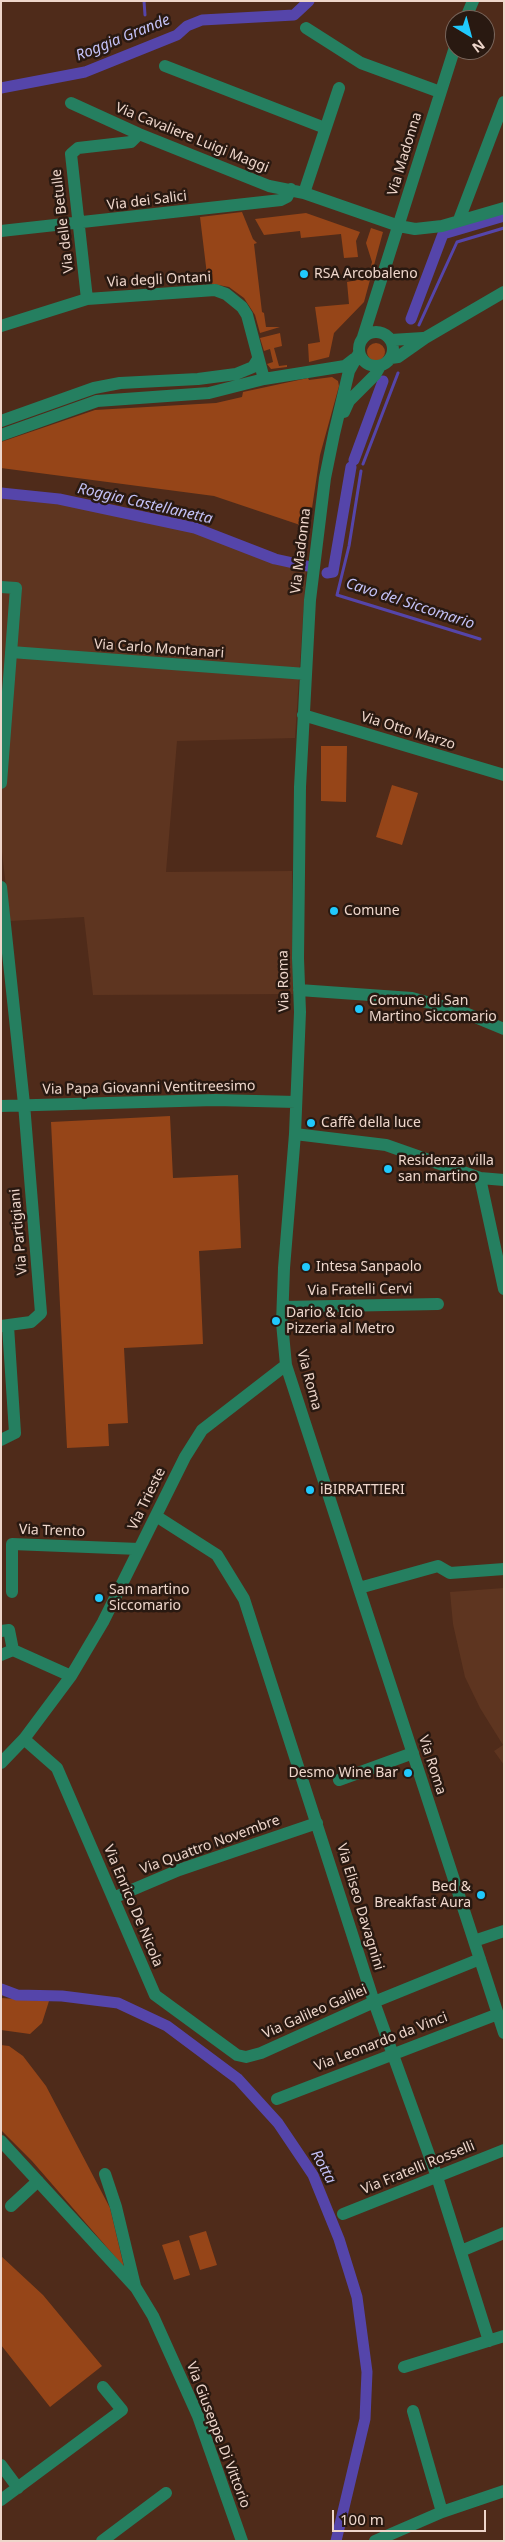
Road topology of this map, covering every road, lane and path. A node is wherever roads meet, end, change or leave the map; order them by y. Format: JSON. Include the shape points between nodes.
{"nodes":[{"id":1,"x":306,"y":28,"type":"dead end"},
{"id":2,"x":451,"y":60,"type":"edge"},
{"id":3,"x":165,"y":66,"type":"dead end"},
{"id":4,"x":339,"y":88,"type":"dead end"},
{"id":5,"x":440,"y":92,"type":"junction"},
{"id":6,"x":504,"y":102,"type":"edge"},
{"id":7,"x":72,"y":103,"type":"dead end"},
{"id":8,"x":325,"y":128,"type":"junction"},
{"id":9,"x":139,"y":134,"type":"junction"},
{"id":10,"x":291,"y":190,"type":"junction"},
{"id":11,"x":304,"y":193,"type":"junction"},
{"id":12,"x":504,"y":208,"type":"edge"},
{"id":13,"x":459,"y":220,"type":"junction"},
{"id":14,"x":78,"y":224,"type":"junction"},
{"id":15,"x":399,"y":226,"type":"junction"},
{"id":16,"x":1,"y":231,"type":"edge"},
{"id":17,"x":504,"y":292,"type":"edge"},
{"id":18,"x":377,"y":298,"type":"junction"},
{"id":19,"x":87,"y":299,"type":"junction"},
{"id":20,"x":1,"y":326,"type":"edge"},
{"id":21,"x":363,"y":337,"type":"junction"},
{"id":22,"x":387,"y":337,"type":"junction"},
{"id":23,"x":425,"y":338,"type":"junction"},
{"id":24,"x":359,"y":354,"type":"junction"},
{"id":25,"x":391,"y":358,"type":"junction"},
{"id":26,"x":258,"y":359,"type":"junction"},
{"id":27,"x":380,"y":366,"type":"junction"},
{"id":28,"x":332,"y":368,"type":"junction"},
{"id":29,"x":236,"y":374,"type":"junction"},
{"id":30,"x":264,"y":379,"type":"junction"},
{"id":31,"x":248,"y":383,"type":"junction"},
{"id":32,"x":346,"y":383,"type":"junction"},
{"id":33,"x":1,"y":420,"type":"edge"},
{"id":34,"x":334,"y":434,"type":"junction"},
{"id":35,"x":1,"y":435,"type":"edge"},
{"id":36,"x":1,"y":587,"type":"edge"},
{"id":37,"x":11,"y":652,"type":"junction"},
{"id":38,"x":306,"y":674,"type":"junction"},
{"id":39,"x":303,"y":716,"type":"junction"},
{"id":40,"x":504,"y":775,"type":"edge"},
{"id":41,"x":1,"y":782,"type":"edge"},
{"id":42,"x":1,"y":887,"type":"edge"},
{"id":43,"x":299,"y":990,"type":"junction"},
{"id":44,"x":504,"y":1029,"type":"edge"},
{"id":45,"x":296,"y":1102,"type":"junction"},
{"id":46,"x":24,"y":1104,"type":"junction"},
{"id":47,"x":1,"y":1106,"type":"edge"},
{"id":48,"x":295,"y":1134,"type":"junction"},
{"id":49,"x":480,"y":1178,"type":"junction"},
{"id":50,"x":504,"y":1180,"type":"edge"},
{"id":51,"x":504,"y":1289,"type":"edge"},
{"id":52,"x":438,"y":1304,"type":"dead end"},
{"id":53,"x":283,"y":1306,"type":"junction"},
{"id":54,"x":5,"y":1326,"type":"edge"},
{"id":55,"x":286,"y":1364,"type":"junction"},
{"id":56,"x":1,"y":1440,"type":"edge"},
{"id":57,"x":156,"y":1516,"type":"junction"},
{"id":58,"x":139,"y":1549,"type":"junction"},
{"id":59,"x":504,"y":1569,"type":"edge"},
{"id":60,"x":359,"y":1588,"type":"junction"},
{"id":61,"x":12,"y":1592,"type":"dead end"},
{"id":62,"x":1,"y":1631,"type":"edge"},
{"id":63,"x":7,"y":1653,"type":"edge"},
{"id":64,"x":71,"y":1676,"type":"junction"},
{"id":65,"x":24,"y":1740,"type":"junction"},
{"id":66,"x":412,"y":1753,"type":"junction"},
{"id":67,"x":1,"y":1763,"type":"edge"},
{"id":68,"x":339,"y":1780,"type":"dead end"},
{"id":69,"x":317,"y":1823,"type":"junction"},
{"id":70,"x":113,"y":1898,"type":"junction"},
{"id":71,"x":504,"y":1931,"type":"edge"},
{"id":72,"x":474,"y":1941,"type":"junction"},
{"id":73,"x":480,"y":1959,"type":"junction"},
{"id":74,"x":374,"y":2002,"type":"junction"},
{"id":75,"x":498,"y":2014,"type":"junction"},
{"id":76,"x":503,"y":2031,"type":"edge"},
{"id":77,"x":392,"y":2053,"type":"junction"},
{"id":78,"x":246,"y":2057,"type":"joint"},
{"id":79,"x":277,"y":2099,"type":"dead end"},
{"id":80,"x":1,"y":2141,"type":"edge"},
{"id":81,"x":504,"y":2150,"type":"edge"},
{"id":82,"x":105,"y":2174,"type":"dead end"},
{"id":83,"x":437,"y":2177,"type":"junction"},
{"id":84,"x":38,"y":2181,"type":"junction"},
{"id":85,"x":11,"y":2206,"type":"dead end"},
{"id":86,"x":343,"y":2214,"type":"dead end"},
{"id":87,"x":504,"y":2233,"type":"edge"},
{"id":88,"x":461,"y":2250,"type":"junction"},
{"id":89,"x":136,"y":2288,"type":"junction"},
{"id":90,"x":504,"y":2336,"type":"edge"},
{"id":91,"x":489,"y":2341,"type":"junction"},
{"id":92,"x":404,"y":2367,"type":"dead end"},
{"id":93,"x":103,"y":2387,"type":"dead end"},
{"id":94,"x":413,"y":2411,"type":"dead end"},
{"id":95,"x":1,"y":2465,"type":"edge"},
{"id":96,"x":18,"y":2488,"type":"junction"},
{"id":97,"x":504,"y":2491,"type":"edge"},
{"id":98,"x":166,"y":2493,"type":"dead end"},
{"id":99,"x":1,"y":2500,"type":"edge"},
{"id":100,"x":442,"y":2512,"type":"junction"},
{"id":101,"x":102,"y":2541,"type":"edge"},
{"id":102,"x":242,"y":2541,"type":"edge"},
{"id":103,"x":375,"y":2541,"type":"edge"}],
"edges":[{"from":1,"to":5,"type":"street","via":[[360,63]]},
{"from":2,"to":5,"type":"street","name":"Via Madonna"},
{"from":3,"to":8,"type":"street"},
{"from":4,"to":8,"type":"street"},
{"from":5,"to":15,"type":"street","name":"Via Madonna"},
{"from":6,"to":13,"type":"street"},
{"from":7,"to":9,"type":"street","name":"Via Cavaliere Luigi Maggi"},
{"from":8,"to":11,"type":"street"},
{"from":9,"to":10,"type":"street","name":"Via Cavaliere Luigi Maggi","via":[[269,186]]},
{"from":9,"to":14,"type":"street","name":"Via delle Betulle","via":[[131,142],[78,148],[72,152]]},
{"from":10,"to":11,"type":"street","name":"Via Cavaliere Luigi Maggi"},
{"from":10,"to":14,"type":"street","name":"Via dei Salici","via":[[281,200]]},
{"from":11,"to":15,"type":"street","name":"Via Cavaliere Luigi Maggi"},
{"from":12,"to":13,"type":"street"},
{"from":13,"to":15,"type":"street","via":[[428,229]]},
{"from":14,"to":16,"type":"street","name":"Via dei Salici"},
{"from":14,"to":19,"type":"street","name":"Via delle Betulle"},
{"from":15,"to":18,"type":"street","name":"Via Madonna"},
{"from":17,"to":23,"type":"street"},
{"from":18,"to":21,"type":"street","name":"Via Madonna"},
{"from":18,"to":22,"type":"street","name":"Via Madonna","via":[[376,319]]},
{"from":19,"to":20,"type":"street","name":"Via degli Ontani"},
{"from":19,"to":26,"type":"street","name":"Via degli Ontani","via":[[205,290],[226,294],[247,315]]},
{"from":21,"to":22,"type":"street","via":[[369,333]]},
{"from":21,"to":24,"type":"street"},
{"from":22,"to":23,"type":"street"},
{"from":22,"to":25,"type":"street","via":[[393,352]]},
{"from":23,"to":25,"type":"street","via":[[398,357]]},
{"from":24,"to":27,"type":"street","via":[[365,363]]},
{"from":24,"to":28,"type":"street","via":[[345,366]]},
{"from":24,"to":32,"type":"street"},
{"from":25,"to":27,"type":"street"},
{"from":26,"to":29,"type":"street","via":[[253,367]]},
{"from":26,"to":30,"type":"street","name":"Via degli Ontani"},
{"from":27,"to":34,"type":"street","via":[[349,401]]},
{"from":28,"to":30,"type":"street"},
{"from":28,"to":32,"type":"street"},
{"from":29,"to":31,"type":"street"},
{"from":29,"to":33,"type":"street","via":[[94,388]]},
{"from":30,"to":31,"type":"street"},
{"from":31,"to":35,"type":"street","via":[[209,393],[97,401]]},
{"from":32,"to":34,"type":"street"},
{"from":34,"to":38,"type":"street","name":"Via Madonna","via":[[325,478],[310,600]]},
{"from":36,"to":37,"type":"street","via":[[16,588]]},
{"from":37,"to":38,"type":"street","name":"Via Carlo Montanari"},
{"from":37,"to":41,"type":"street"},
{"from":38,"to":39,"type":"street","name":"Via Roma"},
{"from":39,"to":40,"type":"street","name":"Via Otto Marzo"},
{"from":39,"to":43,"type":"street","name":"Via Roma"},
{"from":42,"to":46,"type":"street"},
{"from":43,"to":44,"type":"street","via":[[412,998],[463,1012]]},
{"from":43,"to":45,"type":"street","name":"Via Roma"},
{"from":45,"to":46,"type":"street","name":"Via Papa Giovanni Ventitreesimo","via":[[215,1100]]},
{"from":45,"to":48,"type":"street","name":"Via Roma"},
{"from":46,"to":47,"type":"street","name":"Via Papa Giovanni Ventitreesimo"},
{"from":46,"to":54,"type":"street","name":"Via Partigiani","via":[[41,1313],[31,1322]]},
{"from":48,"to":49,"type":"street","via":[[386,1145]]},
{"from":48,"to":53,"type":"street","name":"Via Roma"},
{"from":49,"to":50,"type":"street"},
{"from":49,"to":51,"type":"street"},
{"from":52,"to":53,"type":"street","name":"Via Fratelli Cervi"},
{"from":53,"to":55,"type":"street","name":"Via Roma"},
{"from":54,"to":56,"type":"street","via":[[15,1433]]},
{"from":55,"to":57,"type":"street","name":"Via Trieste","via":[[202,1430]]},
{"from":55,"to":60,"type":"street","name":"Via Roma"},
{"from":57,"to":58,"type":"street","name":"Via Trieste"},
{"from":57,"to":69,"type":"street","name":"Via Eliseo Davagnini","via":[[216,1555],[244,1599]]},
{"from":58,"to":61,"type":"street","name":"Via Trento","via":[[12,1544]]},
{"from":58,"to":64,"type":"street","name":"Via Trieste"},
{"from":59,"to":60,"type":"street","via":[[450,1572],[438,1566]]},
{"from":60,"to":66,"type":"street","name":"Via Roma"},
{"from":62,"to":63,"type":"street","via":[[8,1630]]},
{"from":63,"to":64,"type":"street"},
{"from":64,"to":65,"type":"street","name":"Via Trieste"},
{"from":65,"to":67,"type":"street","name":"Via Trieste"},
{"from":65,"to":70,"type":"street","name":"Via Enrico De Nicola","via":[[56,1768]]},
{"from":66,"to":68,"type":"street"},
{"from":66,"to":72,"type":"street","name":"Via Roma"},
{"from":69,"to":70,"type":"street","name":"Via Quattro Novembre","via":[[179,1870]]},
{"from":69,"to":74,"type":"street","name":"Via Eliseo Davagnini"},
{"from":70,"to":78,"type":"street","name":"Via Enrico De Nicola","via":[[155,1995],[237,2055]]},
{"from":71,"to":72,"type":"street"},
{"from":72,"to":73,"type":"street","name":"Via Roma"},
{"from":73,"to":74,"type":"street","name":"Via Galileo Galilei"},
{"from":73,"to":75,"type":"street","name":"Via Roma"},
{"from":74,"to":77,"type":"street","name":"Via Eliseo Davagnini"},
{"from":74,"to":78,"type":"street","name":"Via Galileo Galilei","via":[[261,2054]]},
{"from":75,"to":76,"type":"street","name":"Via Roma"},
{"from":75,"to":77,"type":"street","name":"Via Leonardo da Vinci"},
{"from":77,"to":79,"type":"street","name":"Via Leonardo da Vinci"},
{"from":77,"to":83,"type":"street","name":"Via Eliseo Davagnini"},
{"from":80,"to":84,"type":"street","name":"Via Giuseppe Di Vittorio"},
{"from":81,"to":83,"type":"street","name":"Via Fratelli Rosselli"},
{"from":82,"to":89,"type":"street","name":"Via Giuseppe Di Vittorio"},
{"from":83,"to":86,"type":"street","name":"Via Fratelli Rosselli"},
{"from":83,"to":88,"type":"street","name":"Via Eliseo Davagnini"},
{"from":84,"to":85,"type":"street"},
{"from":84,"to":89,"type":"street","name":"Via Giuseppe Di Vittorio"},
{"from":87,"to":88,"type":"street"},
{"from":88,"to":91,"type":"street","name":"Via Eliseo Davagnini"},
{"from":89,"to":102,"type":"street","name":"Via Giuseppe Di Vittorio","via":[[153,2316],[198,2416]]},
{"from":90,"to":91,"type":"street"},
{"from":91,"to":92,"type":"street"},
{"from":93,"to":96,"type":"street","via":[[122,2410]]},
{"from":94,"to":100,"type":"street"},
{"from":95,"to":96,"type":"street"},
{"from":96,"to":99,"type":"street"},
{"from":97,"to":100,"type":"street"},
{"from":98,"to":101,"type":"street"},
{"from":100,"to":103,"type":"street"}]}
